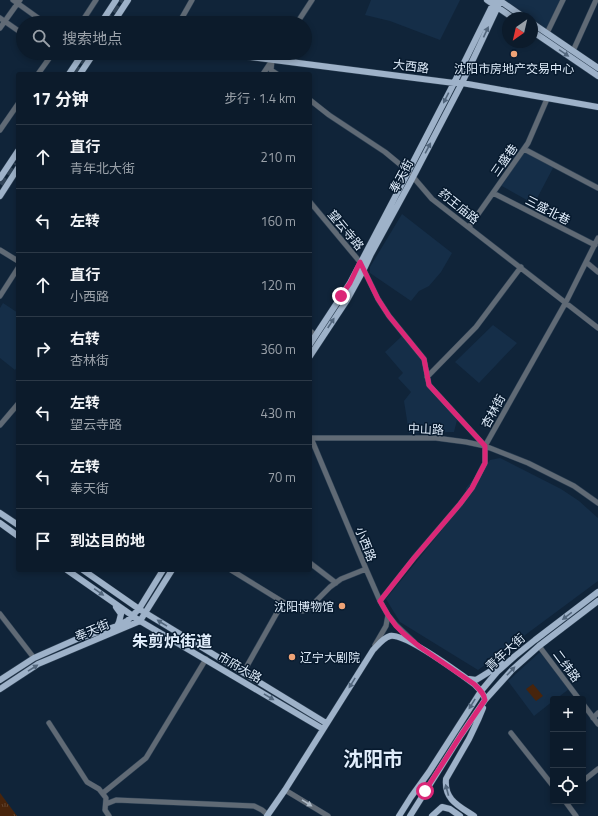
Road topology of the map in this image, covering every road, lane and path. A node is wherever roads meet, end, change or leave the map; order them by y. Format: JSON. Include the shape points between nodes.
{"nodes":[{"id":1,"x":96,"y":0,"type":"edge"},
{"id":2,"x":116,"y":0,"type":"edge"},
{"id":3,"x":128,"y":0,"type":"edge"},
{"id":4,"x":192,"y":0,"type":"edge"},
{"id":5,"x":487,"y":0,"type":"edge"},
{"id":6,"x":564,"y":0,"type":"edge"},
{"id":7,"x":596,"y":0,"type":"edge"},
{"id":8,"x":17,"y":1,"type":"edge"},
{"id":9,"x":309,"y":1,"type":"edge"},
{"id":10,"x":498,"y":2,"type":"edge"},
{"id":11,"x":508,"y":12,"type":"edge"},
{"id":12,"x":515,"y":12,"type":"edge"},
{"id":13,"x":35,"y":16,"type":"edge"},
{"id":14,"x":86,"y":16,"type":"edge"},
{"id":15,"x":106,"y":16,"type":"edge"},
{"id":16,"x":118,"y":16,"type":"edge"},
{"id":17,"x":183,"y":16,"type":"edge"},
{"id":18,"x":301,"y":16,"type":"edge"},
{"id":19,"x":0,"y":18,"type":"edge"},
{"id":20,"x":5,"y":21,"type":"junction"},
{"id":21,"x":538,"y":27,"type":"edge"},
{"id":22,"x":0,"y":28,"type":"edge"},
{"id":23,"x":16,"y":29,"type":"edge"},
{"id":24,"x":547,"y":33,"type":"junction"},
{"id":25,"x":538,"y":35,"type":"edge"},
{"id":26,"x":573,"y":51,"type":"junction"},
{"id":27,"x":47,"y":60,"type":"edge"},
{"id":28,"x":78,"y":60,"type":"edge"},
{"id":29,"x":89,"y":60,"type":"edge"},
{"id":30,"x":272,"y":60,"type":"junction"},
{"id":31,"x":598,"y":68,"type":"edge"},
{"id":32,"x":39,"y":72,"type":"edge"},
{"id":33,"x":70,"y":72,"type":"edge"},
{"id":34,"x":81,"y":72,"type":"edge"},
{"id":35,"x":263,"y":72,"type":"edge"},
{"id":36,"x":274,"y":72,"type":"edge"},
{"id":37,"x":598,"y":76,"type":"edge"},
{"id":38,"x":454,"y":83,"type":"junction"},
{"id":39,"x":462,"y":83,"type":"junction"},
{"id":40,"x":547,"y":99,"type":"junction"},
{"id":41,"x":312,"y":102,"type":"edge"},
{"id":42,"x":16,"y":107,"type":"edge"},
{"id":43,"x":598,"y":107,"type":"edge"},
{"id":44,"x":0,"y":130,"type":"edge"},
{"id":45,"x":524,"y":149,"type":"junction"},
{"id":46,"x":16,"y":154,"type":"edge"},
{"id":47,"x":16,"y":171,"type":"edge"},
{"id":48,"x":408,"y":171,"type":"junction"},
{"id":49,"x":413,"y":176,"type":"junction"},
{"id":50,"x":0,"y":178,"type":"edge"},
{"id":51,"x":598,"y":188,"type":"edge"},
{"id":52,"x":493,"y":194,"type":"junction"},
{"id":53,"x":0,"y":196,"type":"edge"},
{"id":54,"x":312,"y":204,"type":"edge"},
{"id":55,"x":469,"y":227,"type":"junction"},
{"id":56,"x":598,"y":238,"type":"edge"},
{"id":57,"x":595,"y":245,"type":"junction"},
{"id":58,"x":0,"y":250,"type":"edge"},
{"id":59,"x":16,"y":260,"type":"edge"},
{"id":60,"x":360,"y":262,"type":"junction"},
{"id":61,"x":586,"y":262,"type":"junction"},
{"id":62,"x":521,"y":267,"type":"junction"},
{"id":63,"x":364,"y":269,"type":"junction"},
{"id":64,"x":16,"y":271,"type":"edge"},
{"id":65,"x":598,"y":272,"type":"edge"},
{"id":66,"x":0,"y":296,"type":"edge"},
{"id":67,"x":566,"y":302,"type":"junction"},
{"id":68,"x":598,"y":328,"type":"edge"},
{"id":69,"x":312,"y":332,"type":"edge"},
{"id":70,"x":316,"y":335,"type":"junction"},
{"id":71,"x":312,"y":341,"type":"edge"},
{"id":72,"x":312,"y":353,"type":"edge"},
{"id":73,"x":427,"y":377,"type":"junction"},
{"id":74,"x":16,"y":406,"type":"edge"},
{"id":75,"x":0,"y":425,"type":"edge"},
{"id":76,"x":312,"y":437,"type":"edge"},
{"id":77,"x":312,"y":439,"type":"edge"},
{"id":78,"x":485,"y":446,"type":"junction"},
{"id":79,"x":598,"y":503,"type":"edge"},
{"id":80,"x":0,"y":513,"type":"edge"},
{"id":81,"x":0,"y":523,"type":"edge"},
{"id":82,"x":16,"y":524,"type":"edge"},
{"id":83,"x":16,"y":535,"type":"edge"},
{"id":84,"x":312,"y":565,"type":"edge"},
{"id":85,"x":366,"y":569,"type":"junction"},
{"id":86,"x":70,"y":572,"type":"edge"},
{"id":87,"x":86,"y":572,"type":"edge"},
{"id":88,"x":162,"y":572,"type":"edge"},
{"id":89,"x":171,"y":572,"type":"edge"},
{"id":90,"x":234,"y":572,"type":"edge"},
{"id":91,"x":336,"y":583,"type":"junction"},
{"id":92,"x":598,"y":592,"type":"edge"},
{"id":93,"x":380,"y":601,"type":"junction"},
{"id":94,"x":598,"y":601,"type":"edge"},
{"id":95,"x":283,"y":602,"type":"junction"},
{"id":96,"x":114,"y":604,"type":"junction"},
{"id":97,"x":139,"y":609,"type":"junction"},
{"id":98,"x":146,"y":613,"type":"junction"},
{"id":99,"x":0,"y":614,"type":"edge"},
{"id":100,"x":388,"y":615,"type":"junction"},
{"id":101,"x":132,"y":616,"type":"junction"},
{"id":102,"x":140,"y":621,"type":"junction"},
{"id":103,"x":117,"y":626,"type":"junction"},
{"id":104,"x":539,"y":646,"type":"junction"},
{"id":105,"x":420,"y":647,"type":"junction"},
{"id":106,"x":373,"y":650,"type":"junction"},
{"id":107,"x":515,"y":656,"type":"junction"},
{"id":108,"x":34,"y":658,"type":"junction"},
{"id":109,"x":206,"y":660,"type":"junction"},
{"id":110,"x":243,"y":673,"type":"junction"},
{"id":111,"x":467,"y":678,"type":"junction"},
{"id":112,"x":0,"y":680,"type":"edge"},
{"id":113,"x":0,"y":689,"type":"edge"},
{"id":114,"x":481,"y":691,"type":"junction"},
{"id":115,"x":577,"y":696,"type":"edge"},
{"id":116,"x":485,"y":700,"type":"junction"},
{"id":117,"x":586,"y":708,"type":"edge"},
{"id":118,"x":598,"y":713,"type":"edge"},
{"id":119,"x":593,"y":718,"type":"junction"},
{"id":120,"x":49,"y":723,"type":"dead end"},
{"id":121,"x":598,"y":724,"type":"edge"},
{"id":122,"x":325,"y":726,"type":"junction"},
{"id":123,"x":511,"y":732,"type":"dead end"},
{"id":124,"x":598,"y":769,"type":"edge"},
{"id":125,"x":586,"y":779,"type":"edge"},
{"id":126,"x":550,"y":782,"type":"edge"},
{"id":127,"x":286,"y":790,"type":"junction"},
{"id":128,"x":102,"y":794,"type":"junction"},
{"id":129,"x":106,"y":804,"type":"junction"},
{"id":130,"x":566,"y":804,"type":"edge"},
{"id":131,"x":268,"y":815,"type":"edge"},
{"id":132,"x":109,"y":816,"type":"edge"},
{"id":133,"x":328,"y":816,"type":"edge"},
{"id":134,"x":399,"y":816,"type":"edge"},
{"id":135,"x":410,"y":816,"type":"edge"},
{"id":136,"x":432,"y":816,"type":"edge"},
{"id":137,"x":460,"y":816,"type":"edge"},
{"id":138,"x":474,"y":816,"type":"edge"},
{"id":139,"x":576,"y":816,"type":"edge"}],
"edges":[{"from":1,"to":14,"type":"street"},
{"from":2,"to":15,"type":"main road"},
{"from":3,"to":16,"type":"main road"},
{"from":4,"to":17,"type":"street"},
{"from":5,"to":10,"type":"main road"},
{"from":6,"to":24,"type":"street"},
{"from":7,"to":26,"type":"street"},
{"from":8,"to":13,"type":"street"},
{"from":8,"to":20,"type":"street"},
{"from":9,"to":18,"type":"street"},
{"from":10,"to":11,"type":"main road"},
{"from":10,"to":12,"type":"main road"},
{"from":10,"to":38,"type":"main road","name":"奉天街"},
{"from":39,"to":10,"type":"main road","name":"奉天街","one_way":true},
{"from":19,"to":20,"type":"street"},
{"from":20,"to":22,"type":"street"},
{"from":20,"to":23,"type":"street"},
{"from":21,"to":24,"type":"main road"},
{"from":24,"to":26,"type":"main road"},
{"from":25,"to":37,"type":"main road","one_way":true},
{"from":26,"to":31,"type":"main road"},
{"from":27,"to":32,"type":"street"},
{"from":28,"to":33,"type":"main road"},
{"from":29,"to":34,"type":"main road"},
{"from":30,"to":35,"type":"street"},
{"from":30,"to":36,"type":"street","via":[[272,70]]},
{"from":30,"to":38,"type":"main road","name":"大西路"},
{"from":38,"to":39,"type":"main road","name":"大西路"},
{"from":38,"to":48,"type":"main road","name":"奉天街","one_way":true},
{"from":39,"to":40,"type":"main road","name":"大西路"},
{"from":49,"to":39,"type":"main road","name":"奉天街","one_way":true},
{"from":40,"to":43,"type":"main road","name":"大西路"},
{"from":40,"to":45,"type":"street","name":"三盛巷"},
{"from":41,"to":48,"type":"street","name":"药王庙路"},
{"from":42,"to":44,"type":"street"},
{"from":45,"to":51,"type":"street"},
{"from":45,"to":52,"type":"street","name":"三盛巷"},
{"from":46,"to":50,"type":"main road"},
{"from":47,"to":53,"type":"main road"},
{"from":48,"to":49,"type":"street","name":"药王庙路"},
{"from":48,"to":60,"type":"main road","name":"奉天街"},
{"from":49,"to":55,"type":"street","name":"药王庙路","via":[[432,198]]},
{"from":49,"to":63,"type":"main road","name":"奉天街"},
{"from":52,"to":55,"type":"street","name":"三盛巷"},
{"from":52,"to":57,"type":"street","name":"三盛北巷"},
{"from":54,"to":60,"type":"street","name":"望云寺路"},
{"from":55,"to":62,"type":"street","name":"药王庙路"},
{"from":56,"to":57,"type":"street","name":"杏林街"},
{"from":57,"to":61,"type":"street","name":"杏林街"},
{"from":58,"to":59,"type":"street"},
{"from":60,"to":63,"type":"street","name":"望云寺路"},
{"from":60,"to":70,"type":"main road","name":"奉天街","via":[[350,283]]},
{"from":61,"to":65,"type":"street"},
{"from":61,"to":67,"type":"street","name":"杏林街"},
{"from":62,"to":67,"type":"street","name":"药王庙路"},
{"from":62,"to":73,"type":"street","via":[[476,327]]},
{"from":72,"to":63,"type":"main road","name":"奉天街","one_way":true},
{"from":63,"to":73,"type":"street","name":"望云寺路","via":[[389,316],[424,359]]},
{"from":64,"to":66,"type":"street"},
{"from":67,"to":68,"type":"street","name":"药王庙路"},
{"from":67,"to":78,"type":"street","name":"杏林街"},
{"from":69,"to":70,"type":"street"},
{"from":70,"to":71,"type":"main road","name":"奉天街"},
{"from":73,"to":78,"type":"street","name":"望云寺路","via":[[429,385]]},
{"from":74,"to":75,"type":"street"},
{"from":76,"to":78,"type":"street","name":"中山路","via":[[436,438]]},
{"from":77,"to":85,"type":"street","name":"小西路"},
{"from":78,"to":79,"type":"street","name":"中山路","via":[[528,463],[574,486]]},
{"from":78,"to":93,"type":"street","name":"杏林街","via":[[485,463],[472,488]]},
{"from":80,"to":82,"type":"main road"},
{"from":81,"to":83,"type":"main road"},
{"from":84,"to":91,"type":"street"},
{"from":85,"to":91,"type":"street"},
{"from":85,"to":93,"type":"street","name":"小西路"},
{"from":86,"to":96,"type":"main road","name":"市府大路","one_way":true},
{"from":87,"to":97,"type":"main road","name":"市府大路"},
{"from":88,"to":97,"type":"main road","name":"奉天街"},
{"from":89,"to":98,"type":"main road"},
{"from":90,"to":95,"type":"street"},
{"from":91,"to":95,"type":"street","via":[[306,610],[302,611]]},
{"from":92,"to":107,"type":"main road","name":"青年大街","one_way":true},
{"from":93,"to":100,"type":"street","name":"小西路"},
{"from":94,"to":104,"type":"main road","name":"青年大街"},
{"from":95,"to":110,"type":"street"},
{"from":96,"to":101,"type":"main road","name":"市府大路"},
{"from":96,"to":103,"type":"main road","via":[[121,614]]},
{"from":97,"to":98,"type":"main road","name":"市府大路"},
{"from":97,"to":101,"type":"main road","name":"奉天街"},
{"from":98,"to":102,"type":"main road"},
{"from":110,"to":98,"type":"main road","name":"市府大路","one_way":true},
{"from":99,"to":108,"type":"street"},
{"from":100,"to":105,"type":"street","name":"小西路","via":[[396,626]]},
{"from":100,"to":106,"type":"street","via":[[386,626]]},
{"from":101,"to":102,"type":"main road","name":"市府大路"},
{"from":101,"to":103,"type":"main road","name":"奉天街"},
{"from":102,"to":109,"type":"main road","name":"市府大路"},
{"from":113,"to":102,"type":"main road","name":"奉天街","one_way":true,"via":[[38,664]]},
{"from":103,"to":108,"type":"main road","name":"奉天街","via":[[77,639]]},
{"from":104,"to":115,"type":"street","name":"二纬路"},
{"from":116,"to":104,"type":"main road","name":"青年大街","one_way":true,"via":[[512,670]]},
{"from":105,"to":106,"type":"main road","via":[[391,636]]},
{"from":105,"to":111,"type":"main road"},
{"from":106,"to":122,"type":"main road","one_way":true},
{"from":107,"to":111,"type":"main road","via":[[476,680]]},
{"from":107,"to":114,"type":"main road","name":"青年大街"},
{"from":108,"to":112,"type":"main road","name":"奉天街"},
{"from":109,"to":122,"type":"main road","name":"市府大路","one_way":true},
{"from":109,"to":128,"type":"street","via":[[146,758]]},
{"from":110,"to":122,"type":"main road","name":"市府大路"},
{"from":111,"to":114,"type":"main road"},
{"from":114,"to":116,"type":"main road"},
{"from":114,"to":134,"type":"main road","name":"青年大街","one_way":true},
{"from":116,"to":135,"type":"main road","name":"青年大街"},
{"from":138,"to":116,"type":"main road","one_way":true,"via":[[456,805],[445,787],[450,771],[474,730]]},
{"from":117,"to":119,"type":"street"},
{"from":118,"to":119,"type":"street"},
{"from":119,"to":121,"type":"street"},
{"from":120,"to":128,"type":"street","via":[[87,782],[99,789]]},
{"from":122,"to":127,"type":"main road"},
{"from":123,"to":126,"type":"street"},
{"from":124,"to":125,"type":"street"},
{"from":127,"to":131,"type":"main road"},
{"from":127,"to":133,"type":"street","one_way":true},
{"from":128,"to":129,"type":"street","via":[[106,798]]},
{"from":129,"to":131,"type":"street","via":[[116,800],[254,806]]},
{"from":129,"to":132,"type":"street","via":[[105,810]]},
{"from":130,"to":139,"type":"street"},
{"from":136,"to":137,"type":"main road","via":[[442,807]]}]}
